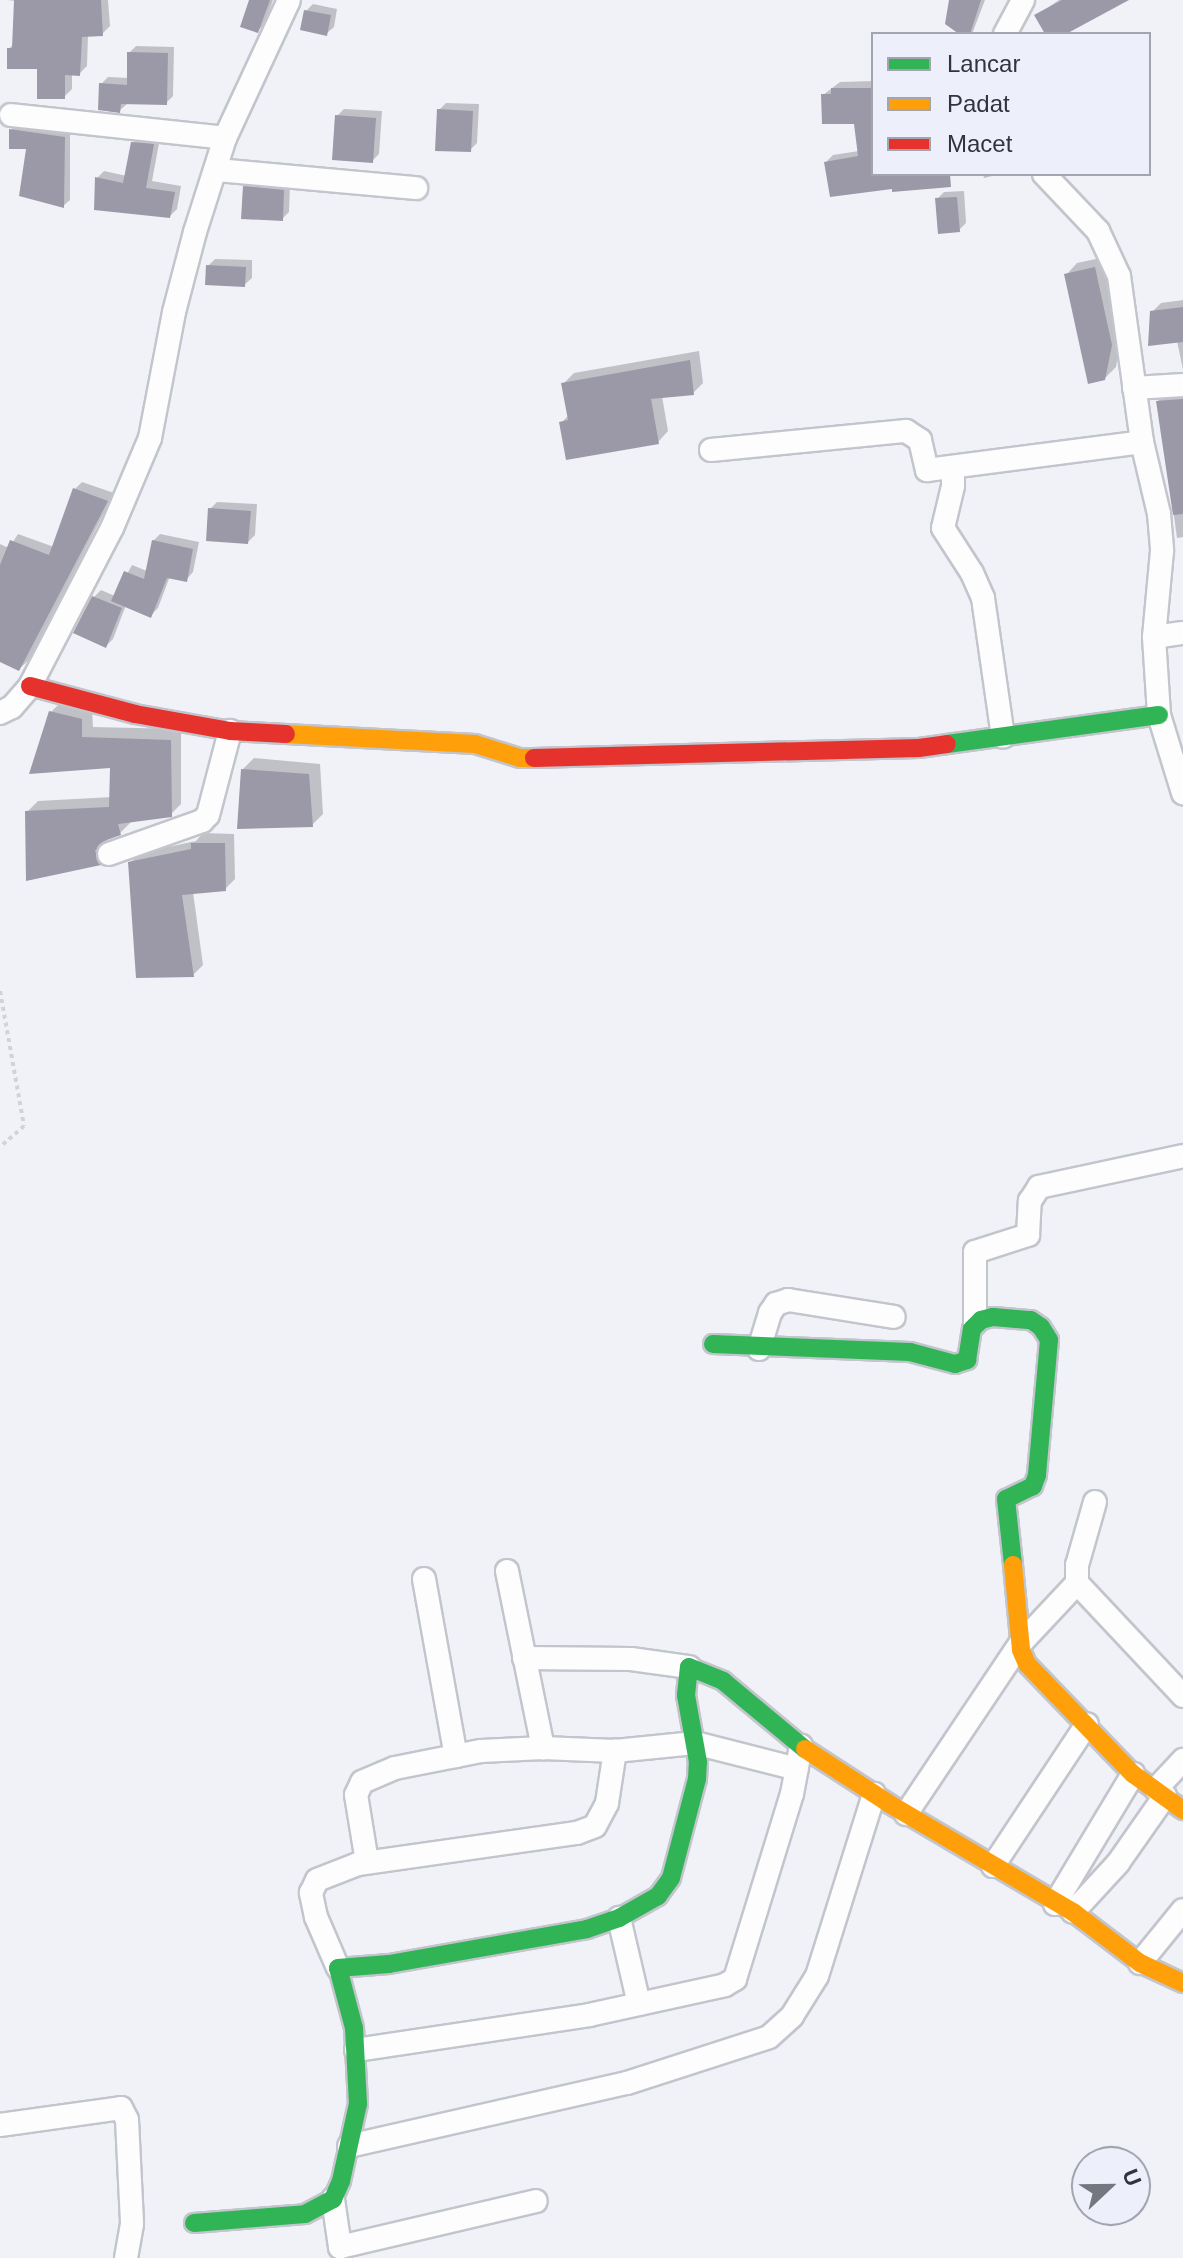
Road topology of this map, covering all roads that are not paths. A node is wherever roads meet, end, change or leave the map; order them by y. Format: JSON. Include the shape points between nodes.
{"nodes":[{"id":1,"x":289,"y":0,"type":"edge"},
{"id":2,"x":1023,"y":0,"type":"edge"},
{"id":3,"x":1006,"y":32,"type":"edge"},
{"id":4,"x":11,"y":115,"type":"dead end"},
{"id":5,"x":225,"y":138,"type":"junction"},
{"id":6,"x":217,"y":170,"type":"junction"},
{"id":7,"x":1046,"y":176,"type":"edge"},
{"id":8,"x":416,"y":188,"type":"dead end"},
{"id":9,"x":1183,"y":385,"type":"edge"},
{"id":10,"x":1134,"y":388,"type":"junction"},
{"id":11,"x":1142,"y":442,"type":"junction"},
{"id":12,"x":711,"y":450,"type":"dead end"},
{"id":13,"x":953,"y":467,"type":"junction"},
{"id":14,"x":1183,"y":633,"type":"edge"},
{"id":15,"x":1154,"y":637,"type":"junction"},
{"id":16,"x":30,"y":686,"type":"junction"},
{"id":17,"x":0,"y":713,"type":"edge"},
{"id":18,"x":1159,"y":715,"type":"junction"},
{"id":19,"x":230,"y":731,"type":"junction"},
{"id":20,"x":1003,"y":737,"type":"junction"},
{"id":21,"x":1183,"y":793,"type":"edge"},
{"id":22,"x":109,"y":854,"type":"dead end"},
{"id":23,"x":1183,"y":1156,"type":"edge"},
{"id":24,"x":894,"y":1317,"type":"dead end"},
{"id":25,"x":975,"y":1323,"type":"junction"},
{"id":26,"x":713,"y":1344,"type":"dead end"},
{"id":27,"x":759,"y":1349,"type":"junction"},
{"id":28,"x":1095,"y":1502,"type":"dead end"},
{"id":29,"x":507,"y":1571,"type":"dead end"},
{"id":30,"x":424,"y":1579,"type":"dead end"},
{"id":31,"x":1077,"y":1583,"type":"junction"},
{"id":32,"x":1020,"y":1644,"type":"junction"},
{"id":33,"x":524,"y":1658,"type":"junction"},
{"id":34,"x":689,"y":1667,"type":"junction"},
{"id":35,"x":1183,"y":1696,"type":"edge"},
{"id":36,"x":1087,"y":1724,"type":"junction"},
{"id":37,"x":695,"y":1743,"type":"junction"},
{"id":38,"x":801,"y":1746,"type":"junction"},
{"id":39,"x":543,"y":1748,"type":"junction"},
{"id":40,"x":615,"y":1751,"type":"junction"},
{"id":41,"x":456,"y":1756,"type":"junction"},
{"id":42,"x":1183,"y":1760,"type":"edge"},
{"id":43,"x":797,"y":1769,"type":"junction"},
{"id":44,"x":1133,"y":1774,"type":"junction"},
{"id":45,"x":1161,"y":1793,"type":"junction"},
{"id":46,"x":874,"y":1794,"type":"junction"},
{"id":47,"x":1183,"y":1810,"type":"edge"},
{"id":48,"x":906,"y":1814,"type":"junction"},
{"id":49,"x":367,"y":1862,"type":"junction"},
{"id":50,"x":993,"y":1866,"type":"junction"},
{"id":51,"x":1064,"y":1908,"type":"junction"},
{"id":52,"x":1183,"y":1910,"type":"edge"},
{"id":53,"x":619,"y":1918,"type":"junction"},
{"id":54,"x":1140,"y":1963,"type":"junction"},
{"id":55,"x":338,"y":1968,"type":"junction"},
{"id":56,"x":1183,"y":1983,"type":"edge"},
{"id":57,"x":639,"y":2004,"type":"junction"},
{"id":58,"x":356,"y":2050,"type":"junction"},
{"id":59,"x":0,"y":2125,"type":"edge"},
{"id":60,"x":349,"y":2146,"type":"junction"},
{"id":61,"x":333,"y":2199,"type":"junction"},
{"id":62,"x":536,"y":2201,"type":"dead end"},
{"id":63,"x":194,"y":2223,"type":"dead end"},
{"id":64,"x":126,"y":2258,"type":"edge"}],
"edges":[{"from":1,"to":5,"type":"street"},
{"from":2,"to":3,"type":"street"},
{"from":4,"to":5,"type":"street"},
{"from":5,"to":6,"type":"street"},
{"from":6,"to":8,"type":"street"},
{"from":6,"to":16,"type":"street","via":[[174,312],[150,438],[112,528]]},
{"from":7,"to":10,"type":"street","via":[[1098,231],[1119,276]]},
{"from":9,"to":10,"type":"street"},
{"from":10,"to":11,"type":"street"},
{"from":11,"to":13,"type":"street"},
{"from":11,"to":15,"type":"street","via":[[1162,551]]},
{"from":12,"to":13,"type":"street","via":[[906,431],[920,440],[924,469]]},
{"from":13,"to":20,"type":"street","via":[[943,528],[983,598]]},
{"from":14,"to":15,"type":"street"},
{"from":15,"to":18,"type":"street"},
{"from":16,"to":17,"type":"street"},
{"from":16,"to":19,"type":"street","via":[[135,714]]},
{"from":18,"to":20,"type":"street"},
{"from":18,"to":21,"type":"street"},
{"from":19,"to":20,"type":"street","via":[[475,744],[520,758],[919,748]]},
{"from":19,"to":22,"type":"street","via":[[208,815]]},
{"from":23,"to":25,"type":"street","via":[[1039,1187],[1030,1201],[1028,1235],[975,1252]]},
{"from":24,"to":27,"type":"street","via":[[788,1300],[770,1313]]},
{"from":25,"to":27,"type":"street","via":[[967,1360],[955,1364],[910,1352]]},
{"from":25,"to":32,"type":"street","via":[[993,1317],[1031,1320],[1049,1340],[1037,1475],[1033,1486],[1006,1499]]},
{"from":26,"to":27,"type":"street"},
{"from":28,"to":31,"type":"street"},
{"from":29,"to":33,"type":"street"},
{"from":30,"to":41,"type":"street"},
{"from":31,"to":32,"type":"street"},
{"from":31,"to":35,"type":"street"},
{"from":32,"to":36,"type":"street","via":[[1027,1664]]},
{"from":32,"to":48,"type":"street"},
{"from":33,"to":34,"type":"street","via":[[631,1659]]},
{"from":33,"to":39,"type":"street"},
{"from":34,"to":37,"type":"street","via":[[686,1695]]},
{"from":34,"to":38,"type":"street","via":[[723,1681]]},
{"from":36,"to":44,"type":"street"},
{"from":36,"to":50,"type":"street"},
{"from":37,"to":40,"type":"street"},
{"from":37,"to":43,"type":"street"},
{"from":37,"to":53,"type":"street","via":[[697,1779],[671,1878],[658,1896]]},
{"from":38,"to":43,"type":"street"},
{"from":38,"to":46,"type":"street"},
{"from":39,"to":40,"type":"street"},
{"from":39,"to":41,"type":"street"},
{"from":40,"to":49,"type":"street","via":[[607,1803],[595,1826],[577,1833]]},
{"from":41,"to":49,"type":"street","via":[[395,1768],[362,1782],[356,1795]]},
{"from":42,"to":45,"type":"street"},
{"from":43,"to":57,"type":"street","via":[[735,1979]]},
{"from":44,"to":45,"type":"street"},
{"from":44,"to":51,"type":"street"},
{"from":45,"to":47,"type":"street"},
{"from":45,"to":51,"type":"street","via":[[1118,1863]]},
{"from":46,"to":48,"type":"street"},
{"from":46,"to":60,"type":"street","via":[[817,1976],[792,2016],[769,2037],[627,2083]]},
{"from":48,"to":50,"type":"street"},
{"from":49,"to":55,"type":"street","via":[[329,1872],[311,1893]]},
{"from":50,"to":51,"type":"street"},
{"from":51,"to":54,"type":"street"},
{"from":52,"to":54,"type":"street"},
{"from":53,"to":55,"type":"street","via":[[587,1929]]},
{"from":53,"to":57,"type":"street"},
{"from":54,"to":56,"type":"street"},
{"from":55,"to":58,"type":"street"},
{"from":57,"to":58,"type":"street"},
{"from":58,"to":60,"type":"street","via":[[358,2104]]},
{"from":59,"to":64,"type":"street","via":[[121,2108],[127,2120],[132,2224]]},
{"from":60,"to":61,"type":"street"},
{"from":61,"to":62,"type":"street","via":[[340,2247]]},
{"from":61,"to":63,"type":"street","via":[[305,2214]]}]}
